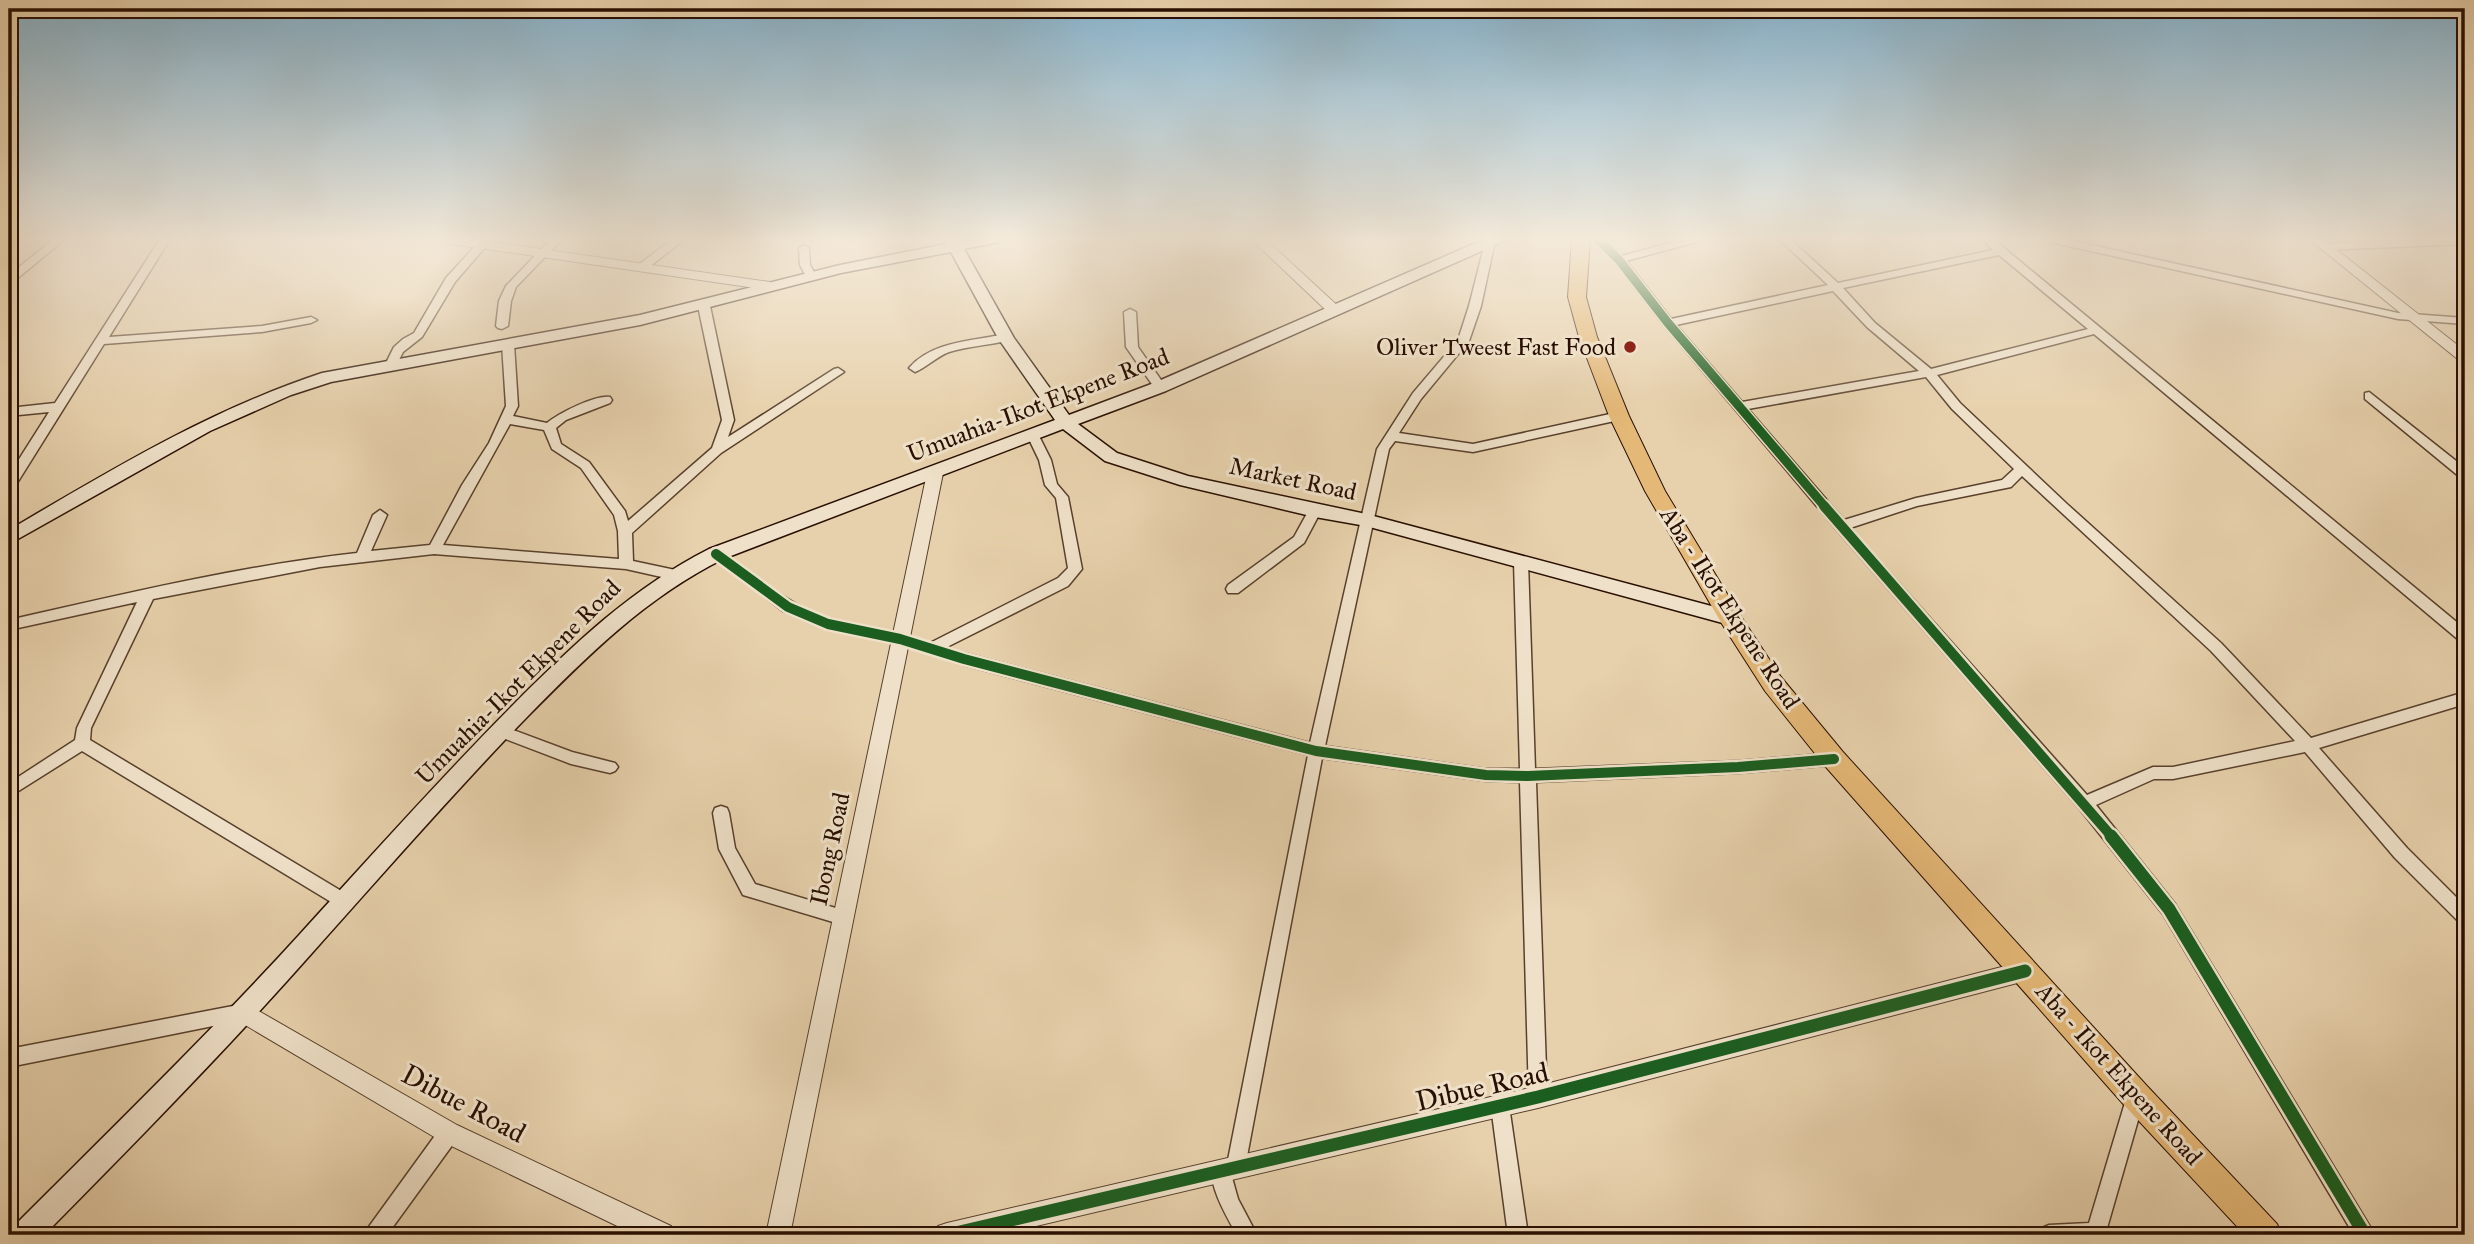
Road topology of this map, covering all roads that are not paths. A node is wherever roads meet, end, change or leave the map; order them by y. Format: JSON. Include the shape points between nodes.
{"nodes":[{"id":1,"x":127,"y":297,"type":"edge"},
{"id":2,"x":440,"y":297,"type":"edge"},
{"id":3,"x":507,"y":297,"type":"edge"},
{"id":4,"x":734,"y":297,"type":"edge"},
{"id":5,"x":983,"y":297,"type":"edge"},
{"id":6,"x":1320,"y":297,"type":"edge"},
{"id":7,"x":1364,"y":297,"type":"edge"},
{"id":8,"x":1478,"y":297,"type":"edge"},
{"id":9,"x":1577,"y":297,"type":"edge"},
{"id":10,"x":1648,"y":297,"type":"edge"},
{"id":11,"x":1785,"y":297,"type":"edge"},
{"id":12,"x":1845,"y":297,"type":"edge"},
{"id":13,"x":2057,"y":297,"type":"edge"},
{"id":14,"x":2316,"y":297,"type":"edge"},
{"id":15,"x":2389,"y":297,"type":"edge"},
{"id":16,"x":704,"y":306,"type":"junction"},
{"id":17,"x":1334,"y":310,"type":"junction"},
{"id":18,"x":1130,"y":312,"type":"dead end"},
{"id":19,"x":2417,"y":319,"type":"junction"},
{"id":20,"x":311,"y":320,"type":"dead end"},
{"id":21,"x":2465,"y":321,"type":"edge"},
{"id":22,"x":1668,"y":323,"type":"junction"},
{"id":23,"x":502,"y":326,"type":"dead end"},
{"id":24,"x":2097,"y":330,"type":"junction"},
{"id":25,"x":1006,"y":338,"type":"junction"},
{"id":26,"x":99,"y":341,"type":"junction"},
{"id":27,"x":508,"y":344,"type":"junction"},
{"id":28,"x":2465,"y":358,"type":"edge"},
{"id":29,"x":391,"y":365,"type":"junction"},
{"id":30,"x":915,"y":368,"type":"dead end"},
{"id":31,"x":838,"y":372,"type":"dead end"},
{"id":32,"x":1929,"y":373,"type":"junction"},
{"id":33,"x":1160,"y":387,"type":"junction"},
{"id":34,"x":2369,"y":396,"type":"dead end"},
{"id":35,"x":606,"y":400,"type":"dead end"},
{"id":36,"x":58,"y":407,"type":"junction"},
{"id":37,"x":1739,"y":407,"type":"junction"},
{"id":38,"x":9,"y":412,"type":"edge"},
{"id":39,"x":1619,"y":416,"type":"junction"},
{"id":40,"x":506,"y":419,"type":"junction"},
{"id":41,"x":1066,"y":423,"type":"junction"},
{"id":42,"x":549,"y":427,"type":"junction"},
{"id":43,"x":725,"y":431,"type":"junction"},
{"id":44,"x":741,"y":434,"type":"junction"},
{"id":45,"x":1033,"y":435,"type":"junction"},
{"id":46,"x":1390,"y":436,"type":"junction"},
{"id":47,"x":717,"y":450,"type":"junction"},
{"id":48,"x":2022,"y":468,"type":"junction"},
{"id":49,"x":934,"y":473,"type":"junction"},
{"id":50,"x":2465,"y":475,"type":"edge"},
{"id":51,"x":9,"y":485,"type":"edge"},
{"id":52,"x":1315,"y":511,"type":"junction"},
{"id":53,"x":380,"y":515,"type":"dead end"},
{"id":54,"x":1366,"y":520,"type":"junction"},
{"id":55,"x":1841,"y":526,"type":"junction"},
{"id":56,"x":625,"y":531,"type":"junction"},
{"id":57,"x":9,"y":538,"type":"edge"},
{"id":58,"x":434,"y":549,"type":"junction"},
{"id":59,"x":716,"y":554,"type":"junction"},
{"id":60,"x":362,"y":557,"type":"junction"},
{"id":61,"x":1521,"y":562,"type":"junction"},
{"id":62,"x":626,"y":564,"type":"junction"},
{"id":63,"x":675,"y":575,"type":"junction"},
{"id":64,"x":1233,"y":589,"type":"dead end"},
{"id":65,"x":148,"y":594,"type":"junction"},
{"id":66,"x":1730,"y":618,"type":"junction"},
{"id":67,"x":9,"y":625,"type":"edge"},
{"id":68,"x":2465,"y":637,"type":"edge"},
{"id":69,"x":900,"y":639,"type":"junction"},
{"id":70,"x":932,"y":648,"type":"junction"},
{"id":71,"x":2465,"y":698,"type":"edge"},
{"id":72,"x":500,"y":731,"type":"junction"},
{"id":73,"x":82,"y":743,"type":"junction"},
{"id":74,"x":2308,"y":745,"type":"junction"},
{"id":75,"x":1316,"y":751,"type":"junction"},
{"id":76,"x":1834,"y":759,"type":"junction"},
{"id":77,"x":610,"y":767,"type":"dead end"},
{"id":78,"x":1528,"y":776,"type":"junction"},
{"id":79,"x":9,"y":791,"type":"edge"},
{"id":80,"x":2085,"y":803,"type":"junction"},
{"id":81,"x":721,"y":813,"type":"dead end"},
{"id":82,"x":342,"y":900,"type":"junction"},
{"id":83,"x":843,"y":917,"type":"junction"},
{"id":84,"x":2465,"y":917,"type":"edge"},
{"id":85,"x":2025,"y":971,"type":"junction"},
{"id":86,"x":243,"y":1012,"type":"junction"},
{"id":87,"x":9,"y":1058,"type":"edge"},
{"id":88,"x":2136,"y":1096,"type":"junction"},
{"id":89,"x":1538,"y":1097,"type":"junction"},
{"id":90,"x":1500,"y":1106,"type":"junction"},
{"id":91,"x":449,"y":1133,"type":"junction"},
{"id":92,"x":1228,"y":1169,"type":"junction"},
{"id":93,"x":2095,"y":1233,"type":"edge"},
{"id":94,"x":25,"y":1235,"type":"edge"},
{"id":95,"x":375,"y":1235,"type":"edge"},
{"id":96,"x":662,"y":1235,"type":"edge"},
{"id":97,"x":778,"y":1235,"type":"edge"},
{"id":98,"x":947,"y":1235,"type":"edge"},
{"id":99,"x":1247,"y":1235,"type":"edge"},
{"id":100,"x":1518,"y":1235,"type":"edge"},
{"id":101,"x":2049,"y":1235,"type":"edge"},
{"id":102,"x":2266,"y":1235,"type":"edge"},
{"id":103,"x":2365,"y":1235,"type":"edge"}],
"edges":[{"from":1,"to":26,"type":"street"},
{"from":2,"to":29,"type":"street","via":[[418,335],[398,350]]},
{"from":3,"to":23,"type":"street"},
{"from":4,"to":16,"type":"main road"},
{"from":5,"to":25,"type":"main road","name":"Market Road"},
{"from":6,"to":17,"type":"street"},
{"from":7,"to":17,"type":"main road","name":"Umuahia-Ikot Ekpene Road"},
{"from":8,"to":46,"type":"street","via":[[1463,341]]},
{"from":9,"to":39,"type":"highway","name":"Aba - Ikot Ekpene Road"},
{"from":10,"to":22,"type":"street"},
{"from":11,"to":22,"type":"street"},
{"from":12,"to":32,"type":"street"},
{"from":13,"to":24,"type":"street"},
{"from":14,"to":19,"type":"street"},
{"from":15,"to":19,"type":"street"},
{"from":16,"to":27,"type":"main road"},
{"from":16,"to":43,"type":"street","via":[[728,420]]},
{"from":17,"to":33,"type":"main road","name":"Umuahia-Ikot Ekpene Road"},
{"from":18,"to":33,"type":"street","via":[[1132,347]]},
{"from":19,"to":21,"type":"street"},
{"from":19,"to":28,"type":"street"},
{"from":20,"to":26,"type":"street","via":[[262,329]]},
{"from":22,"to":37,"type":"street"},
{"from":24,"to":32,"type":"street"},
{"from":24,"to":68,"type":"street"},
{"from":25,"to":30,"type":"street","via":[[940,351]]},
{"from":25,"to":41,"type":"main road","name":"Market Road"},
{"from":26,"to":36,"type":"street"},
{"from":27,"to":29,"type":"main road"},
{"from":27,"to":40,"type":"street","via":[[512,406]]},
{"from":29,"to":57,"type":"main road","via":[[328,376],[232,411]]},
{"from":31,"to":44,"type":"street"},
{"from":32,"to":37,"type":"street"},
{"from":32,"to":48,"type":"street","via":[[1942,392]]},
{"from":33,"to":41,"type":"main road","name":"Umuahia-Ikot Ekpene Road"},
{"from":34,"to":50,"type":"street"},
{"from":35,"to":42,"type":"street"},
{"from":36,"to":38,"type":"street"},
{"from":36,"to":51,"type":"street"},
{"from":37,"to":55,"type":"street"},
{"from":39,"to":46,"type":"street","via":[[1473,448]]},
{"from":39,"to":66,"type":"highway","name":"Aba - Ikot Ekpene Road","via":[[1655,491]]},
{"from":40,"to":42,"type":"street"},
{"from":40,"to":58,"type":"street"},
{"from":41,"to":45,"type":"main road","name":"Umuahia-Ikot Ekpene Road"},
{"from":41,"to":52,"type":"main road","name":"Market Road","via":[[1111,457],[1141,468]]},
{"from":42,"to":56,"type":"street","via":[[556,446],[589,469],[620,514]]},
{"from":43,"to":44,"type":"street"},
{"from":43,"to":47,"type":"street"},
{"from":44,"to":47,"type":"street"},
{"from":45,"to":49,"type":"main road","name":"Umuahia-Ikot Ekpene Road"},
{"from":45,"to":70,"type":"street","via":[[1051,485],[1062,496],[1075,569],[1063,582]]},
{"from":46,"to":54,"type":"street"},
{"from":47,"to":56,"type":"street"},
{"from":48,"to":55,"type":"street","via":[[2006,484],[1916,502]]},
{"from":48,"to":74,"type":"street","via":[[2216,648]]},
{"from":49,"to":59,"type":"main road","name":"Umuahia-Ikot Ekpene Road"},
{"from":49,"to":69,"type":"street","name":"Ibong Road"},
{"from":52,"to":54,"type":"main road","name":"Market Road"},
{"from":52,"to":64,"type":"street","via":[[1299,540]]},
{"from":53,"to":60,"type":"street"},
{"from":54,"to":61,"type":"main road","name":"Market Road"},
{"from":54,"to":75,"type":"street"},
{"from":55,"to":80,"type":"street"},
{"from":56,"to":62,"type":"street"},
{"from":58,"to":60,"type":"street"},
{"from":58,"to":62,"type":"street"},
{"from":59,"to":63,"type":"main road","name":"Umuahia-Ikot Ekpene Road"},
{"from":59,"to":69,"type":"street","via":[[800,613],[828,624]]},
{"from":60,"to":65,"type":"street"},
{"from":61,"to":66,"type":"main road","name":"Market Road"},
{"from":61,"to":78,"type":"street"},
{"from":62,"to":63,"type":"street"},
{"from":63,"to":72,"type":"main road","name":"Umuahia-Ikot Ekpene Road","via":[[620,613]]},
{"from":65,"to":67,"type":"street"},
{"from":65,"to":73,"type":"street","via":[[84,728]]},
{"from":66,"to":76,"type":"highway","name":"Aba - Ikot Ekpene Road","via":[[1773,684]]},
{"from":69,"to":70,"type":"street"},
{"from":69,"to":83,"type":"street","name":"Ibong Road"},
{"from":70,"to":75,"type":"street"},
{"from":71,"to":74,"type":"street"},
{"from":72,"to":77,"type":"street","via":[[571,758]]},
{"from":72,"to":82,"type":"main road","name":"Umuahia-Ikot Ekpene Road"},
{"from":73,"to":79,"type":"street"},
{"from":73,"to":82,"type":"street"},
{"from":74,"to":80,"type":"street","via":[[2153,773]]},
{"from":74,"to":84,"type":"street","via":[[2383,834]]},
{"from":75,"to":78,"type":"street","via":[[1486,775]]},
{"from":75,"to":92,"type":"street"},
{"from":76,"to":78,"type":"street"},
{"from":76,"to":85,"type":"highway","name":"Aba - Ikot Ekpene Road"},
{"from":78,"to":89,"type":"street"},
{"from":80,"to":103,"type":"street","via":[[2169,909]]},
{"from":81,"to":83,"type":"street","via":[[727,849],[749,890]]},
{"from":82,"to":86,"type":"main road","name":"Umuahia-Ikot Ekpene Road"},
{"from":83,"to":97,"type":"street","name":"Ibong Road"},
{"from":85,"to":88,"type":"highway","name":"Aba - Ikot Ekpene Road"},
{"from":85,"to":89,"type":"street","name":"Dibue Road"},
{"from":86,"to":87,"type":"street"},
{"from":86,"to":91,"type":"street","name":"Dibue Road"},
{"from":86,"to":94,"type":"main road","name":"Umuahia-Ikot Ekpene Road"},
{"from":88,"to":93,"type":"street"},
{"from":88,"to":102,"type":"highway","name":"Aba - Ikot Ekpene Road"},
{"from":89,"to":90,"type":"street","name":"Dibue Road"},
{"from":90,"to":92,"type":"street","name":"Dibue Road"},
{"from":90,"to":100,"type":"street"},
{"from":91,"to":95,"type":"street"},
{"from":91,"to":96,"type":"street","name":"Dibue Road"},
{"from":92,"to":98,"type":"street","name":"Dibue Road"},
{"from":92,"to":99,"type":"street","via":[[1230,1203]]},
{"from":93,"to":101,"type":"street"}]}
